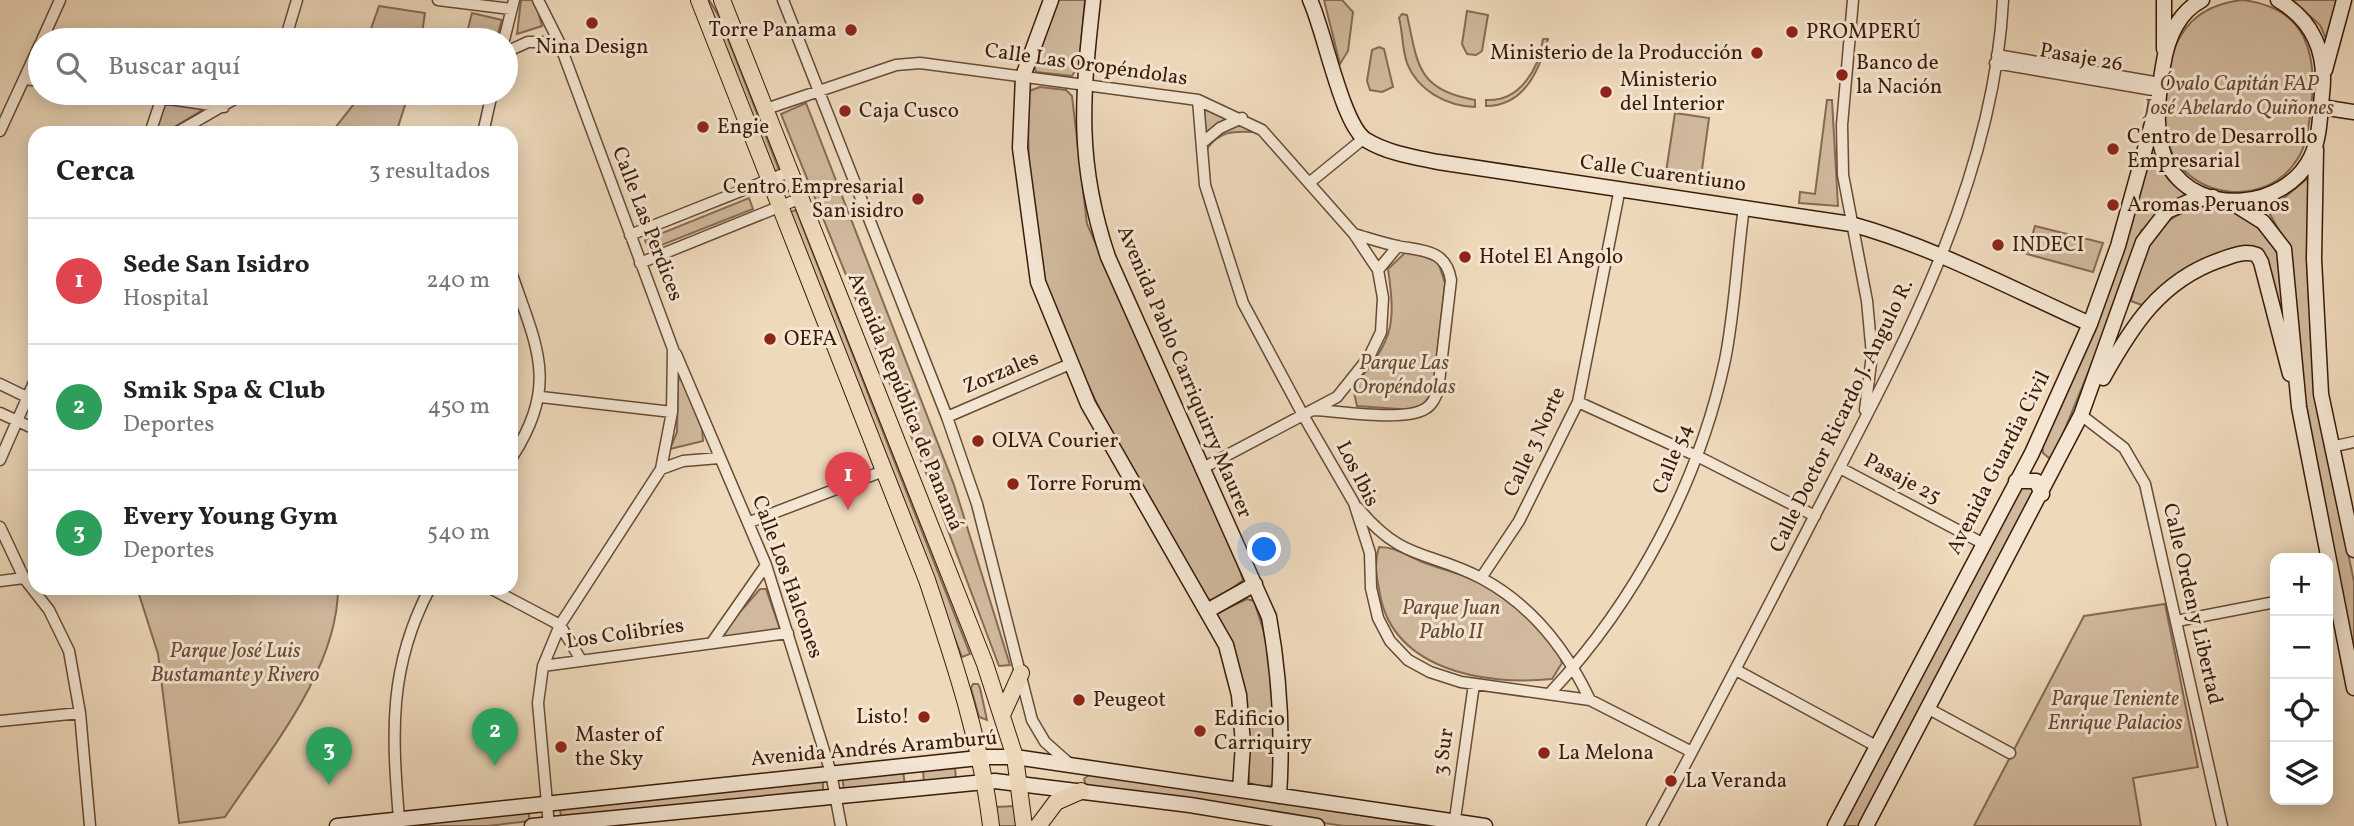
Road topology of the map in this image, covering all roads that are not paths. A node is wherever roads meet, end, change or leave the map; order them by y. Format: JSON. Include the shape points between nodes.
{"nodes":[{"id":1,"x":60,"y":0,"type":"edge"},
{"id":2,"x":297,"y":0,"type":"edge"},
{"id":3,"x":438,"y":0,"type":"edge"},
{"id":4,"x":538,"y":0,"type":"edge"},
{"id":5,"x":699,"y":0,"type":"edge"},
{"id":6,"x":722,"y":0,"type":"edge"},
{"id":7,"x":783,"y":0,"type":"edge"},
{"id":8,"x":1051,"y":0,"type":"edge"},
{"id":9,"x":1093,"y":0,"type":"edge"},
{"id":10,"x":1310,"y":0,"type":"edge"},
{"id":11,"x":1853,"y":0,"type":"edge"},
{"id":12,"x":2003,"y":0,"type":"edge"},
{"id":13,"x":2164,"y":0,"type":"edge"},
{"id":14,"x":2202,"y":0,"type":"edge"},
{"id":15,"x":2278,"y":0,"type":"edge"},
{"id":16,"x":2344,"y":0,"type":"edge"},
{"id":17,"x":512,"y":4,"type":"edge"},
{"id":18,"x":47,"y":28,"type":"edge"},
{"id":19,"x":289,"y":28,"type":"edge"},
{"id":20,"x":507,"y":28,"type":"edge"},
{"id":21,"x":559,"y":42,"type":"junction"},
{"id":22,"x":518,"y":47,"type":"edge"},
{"id":23,"x":2164,"y":58,"type":"junction"},
{"id":24,"x":1996,"y":59,"type":"junction"},
{"id":25,"x":28,"y":70,"type":"edge"},
{"id":26,"x":2325,"y":71,"type":"junction"},
{"id":27,"x":1023,"y":76,"type":"junction"},
{"id":28,"x":24,"y":79,"type":"junction"},
{"id":29,"x":28,"y":80,"type":"edge"},
{"id":30,"x":1083,"y":85,"type":"junction"},
{"id":31,"x":819,"y":89,"type":"junction"},
{"id":32,"x":2159,"y":92,"type":"junction"},
{"id":33,"x":1198,"y":100,"type":"junction"},
{"id":34,"x":159,"y":105,"type":"edge"},
{"id":35,"x":212,"y":105,"type":"edge"},
{"id":36,"x":227,"y":105,"type":"edge"},
{"id":37,"x":489,"y":105,"type":"edge"},
{"id":38,"x":224,"y":107,"type":"junction"},
{"id":39,"x":2321,"y":107,"type":"junction"},
{"id":40,"x":766,"y":109,"type":"junction"},
{"id":41,"x":2354,"y":113,"type":"edge"},
{"id":42,"x":1242,"y":118,"type":"junction"},
{"id":43,"x":152,"y":126,"type":"edge"},
{"id":44,"x":189,"y":126,"type":"edge"},
{"id":45,"x":484,"y":126,"type":"edge"},
{"id":46,"x":0,"y":131,"type":"edge"},
{"id":47,"x":1363,"y":139,"type":"junction"},
{"id":48,"x":1202,"y":143,"type":"junction"},
{"id":49,"x":2316,"y":144,"type":"junction"},
{"id":50,"x":791,"y":171,"type":"junction"},
{"id":51,"x":769,"y":180,"type":"junction"},
{"id":52,"x":1309,"y":183,"type":"junction"},
{"id":53,"x":1620,"y":188,"type":"junction"},
{"id":54,"x":2213,"y":197,"type":"junction"},
{"id":55,"x":801,"y":198,"type":"junction"},
{"id":56,"x":2231,"y":202,"type":"junction"},
{"id":57,"x":1744,"y":206,"type":"junction"},
{"id":58,"x":780,"y":207,"type":"junction"},
{"id":59,"x":1851,"y":224,"type":"junction"},
{"id":60,"x":1354,"y":234,"type":"junction"},
{"id":61,"x":630,"y":235,"type":"junction"},
{"id":62,"x":1398,"y":246,"type":"junction"},
{"id":63,"x":1943,"y":257,"type":"junction"},
{"id":64,"x":640,"y":263,"type":"junction"},
{"id":65,"x":1378,"y":270,"type":"junction"},
{"id":66,"x":518,"y":292,"type":"edge"},
{"id":67,"x":2090,"y":324,"type":"junction"},
{"id":68,"x":673,"y":349,"type":"junction"},
{"id":69,"x":1070,"y":364,"type":"junction"},
{"id":70,"x":0,"y":384,"type":"edge"},
{"id":71,"x":541,"y":397,"type":"junction"},
{"id":72,"x":28,"y":398,"type":"edge"},
{"id":73,"x":1577,"y":402,"type":"junction"},
{"id":74,"x":28,"y":403,"type":"edge"},
{"id":75,"x":2299,"y":407,"type":"junction"},
{"id":76,"x":1314,"y":410,"type":"junction"},
{"id":77,"x":672,"y":412,"type":"junction"},
{"id":78,"x":0,"y":413,"type":"edge"},
{"id":79,"x":1303,"y":415,"type":"junction"},
{"id":80,"x":2081,"y":415,"type":"junction"},
{"id":81,"x":947,"y":417,"type":"junction"},
{"id":82,"x":16,"y":420,"type":"junction"},
{"id":83,"x":1863,"y":420,"type":"junction"},
{"id":84,"x":28,"y":426,"type":"edge"},
{"id":85,"x":2354,"y":442,"type":"edge"},
{"id":86,"x":2331,"y":447,"type":"junction"},
{"id":87,"x":518,"y":448,"type":"edge"},
{"id":88,"x":2032,"y":453,"type":"junction"},
{"id":89,"x":1699,"y":457,"type":"junction"},
{"id":90,"x":719,"y":458,"type":"junction"},
{"id":91,"x":0,"y":460,"type":"edge"},
{"id":92,"x":2057,"y":463,"type":"junction"},
{"id":93,"x":1840,"y":468,"type":"junction"},
{"id":94,"x":661,"y":469,"type":"junction"},
{"id":95,"x":1201,"y":469,"type":"junction"},
{"id":96,"x":886,"y":470,"type":"junction"},
{"id":97,"x":2016,"y":481,"type":"junction"},
{"id":98,"x":2042,"y":494,"type":"junction"},
{"id":99,"x":1354,"y":503,"type":"junction"},
{"id":100,"x":1815,"y":516,"type":"junction"},
{"id":101,"x":750,"y":523,"type":"junction"},
{"id":102,"x":0,"y":527,"type":"edge"},
{"id":103,"x":1394,"y":544,"type":"junction"},
{"id":104,"x":1983,"y":544,"type":"junction"},
{"id":105,"x":2354,"y":550,"type":"edge"},
{"id":106,"x":1370,"y":553,"type":"junction"},
{"id":107,"x":2324,"y":553,"type":"edge"},
{"id":108,"x":766,"y":565,"type":"junction"},
{"id":109,"x":24,"y":578,"type":"junction"},
{"id":110,"x":1481,"y":578,"type":"junction"},
{"id":111,"x":0,"y":581,"type":"edge"},
{"id":112,"x":28,"y":583,"type":"edge"},
{"id":113,"x":1255,"y":584,"type":"junction"},
{"id":114,"x":37,"y":595,"type":"edge"},
{"id":115,"x":428,"y":595,"type":"edge"},
{"id":116,"x":503,"y":595,"type":"edge"},
{"id":117,"x":2333,"y":599,"type":"edge"},
{"id":118,"x":2270,"y":603,"type":"edge"},
{"id":119,"x":1207,"y":611,"type":"junction"},
{"id":120,"x":2177,"y":621,"type":"junction"},
{"id":121,"x":561,"y":625,"type":"junction"},
{"id":122,"x":788,"y":633,"type":"junction"},
{"id":123,"x":713,"y":641,"type":"junction"},
{"id":124,"x":581,"y":660,"type":"junction"},
{"id":125,"x":985,"y":664,"type":"junction"},
{"id":126,"x":543,"y":666,"type":"junction"},
{"id":127,"x":1574,"y":667,"type":"junction"},
{"id":128,"x":1736,"y":670,"type":"junction"},
{"id":129,"x":957,"y":671,"type":"junction"},
{"id":130,"x":1021,"y":673,"type":"junction"},
{"id":131,"x":1474,"y":684,"type":"junction"},
{"id":132,"x":2354,"y":688,"type":"edge"},
{"id":133,"x":1551,"y":692,"type":"junction"},
{"id":134,"x":1590,"y":700,"type":"junction"},
{"id":135,"x":1928,"y":709,"type":"junction"},
{"id":136,"x":80,"y":713,"type":"junction"},
{"id":137,"x":1002,"y":715,"type":"junction"},
{"id":138,"x":0,"y":722,"type":"edge"},
{"id":139,"x":1877,"y":746,"type":"junction"},
{"id":140,"x":1692,"y":752,"type":"junction"},
{"id":141,"x":2010,"y":753,"type":"dead end"},
{"id":142,"x":980,"y":757,"type":"junction"},
{"id":143,"x":1015,"y":757,"type":"junction"},
{"id":144,"x":912,"y":763,"type":"junction"},
{"id":145,"x":1074,"y":766,"type":"junction"},
{"id":146,"x":831,"y":773,"type":"junction"},
{"id":147,"x":985,"y":782,"type":"junction"},
{"id":148,"x":1020,"y":783,"type":"junction"},
{"id":149,"x":915,"y":788,"type":"junction"},
{"id":150,"x":1077,"y":790,"type":"junction"},
{"id":151,"x":1240,"y":790,"type":"junction"},
{"id":152,"x":836,"y":796,"type":"junction"},
{"id":153,"x":1279,"y":796,"type":"junction"},
{"id":154,"x":546,"y":803,"type":"junction"},
{"id":155,"x":399,"y":819,"type":"junction"},
{"id":156,"x":1454,"y":823,"type":"edge"},
{"id":157,"x":549,"y":825,"type":"edge"},
{"id":158,"x":90,"y":826,"type":"edge"},
{"id":159,"x":337,"y":826,"type":"edge"},
{"id":160,"x":532,"y":826,"type":"edge"},
{"id":161,"x":841,"y":826,"type":"edge"},
{"id":162,"x":991,"y":826,"type":"edge"},
{"id":163,"x":1024,"y":826,"type":"edge"},
{"id":164,"x":1038,"y":826,"type":"edge"},
{"id":165,"x":1317,"y":826,"type":"edge"},
{"id":166,"x":1485,"y":826,"type":"edge"},
{"id":167,"x":1652,"y":826,"type":"edge"},
{"id":168,"x":1835,"y":826,"type":"edge"},
{"id":169,"x":1866,"y":826,"type":"edge"},
{"id":170,"x":2222,"y":826,"type":"edge"}],
"edges":[{"from":1,"to":18,"type":"street"},
{"from":2,"to":19,"type":"street"},
{"from":3,"to":17,"type":"street"},
{"from":4,"to":21,"type":"street","name":"Calle Las Perdices"},
{"from":5,"to":51,"type":"main road","name":"Avenida República de Panamá"},
{"from":6,"to":40,"type":"main road","name":"Avenida República de Panamá"},
{"from":7,"to":31,"type":"street","name":"Avenida República de Panamá"},
{"from":8,"to":27,"type":"main road"},
{"from":9,"to":30,"type":"main road","name":"Avenida Pablo Carriquirry Maurer"},
{"from":10,"to":47,"type":"main road","via":[[1339,91]]},
{"from":11,"to":59,"type":"street","via":[[1842,125],[1843,175]]},
{"from":12,"to":24,"type":"street","name":"Calle Doctor Ricardo J. Angulo R."},
{"from":13,"to":23,"type":"main road"},
{"from":14,"to":23,"type":"main road","via":[[2176,24]]},
{"from":15,"to":26,"type":"main road","via":[[2315,35]]},
{"from":16,"to":26,"type":"main road"},
{"from":17,"to":20,"type":"street"},
{"from":21,"to":22,"type":"street"},
{"from":21,"to":61,"type":"street","name":"Calle Las Perdices"},
{"from":23,"to":32,"type":"main road"},
{"from":24,"to":32,"type":"street","name":"Pasaje 26"},
{"from":24,"to":63,"type":"street","name":"Calle Doctor Ricardo J. Angulo R.","via":[[1978,144]]},
{"from":25,"to":28,"type":"street"},
{"from":26,"to":39,"type":"main road"},
{"from":27,"to":30,"type":"street","name":"Calle Las Oropéndolas"},
{"from":27,"to":31,"type":"street","name":"Calle Las Oropéndolas","via":[[896,65]]},
{"from":27,"to":69,"type":"main road","via":[[1020,148],[1038,282]]},
{"from":28,"to":29,"type":"street"},
{"from":28,"to":46,"type":"street"},
{"from":30,"to":33,"type":"street","name":"Calle Las Oropéndolas"},
{"from":30,"to":95,"type":"main road","name":"Avenida Pablo Carriquirry Maurer","via":[[1085,163],[1093,211],[1108,257]]},
{"from":31,"to":40,"type":"street","name":"Calle Las Oropéndolas"},
{"from":31,"to":81,"type":"street","name":"Avenida República de Panamá"},
{"from":32,"to":54,"type":"main road","via":[[2161,144],[2169,167],[2190,188]]},
{"from":32,"to":67,"type":"main road","name":"Avenida Guardia Civil","via":[[2118,246]]},
{"from":33,"to":42,"type":"street","name":"Calle Las Oropéndolas"},
{"from":33,"to":48,"type":"street","name":"Los Ibis"},
{"from":34,"to":43,"type":"street"},
{"from":35,"to":38,"type":"street"},
{"from":36,"to":38,"type":"street"},
{"from":37,"to":45,"type":"street"},
{"from":38,"to":44,"type":"street"},
{"from":39,"to":41,"type":"main road"},
{"from":39,"to":49,"type":"main road"},
{"from":40,"to":50,"type":"main road","name":"Avenida República de Panamá"},
{"from":42,"to":48,"type":"street"},
{"from":42,"to":52,"type":"street","name":"Calle Las Oropéndolas","via":[[1271,139]]},
{"from":47,"to":52,"type":"street"},
{"from":47,"to":53,"type":"main road","name":"Calle Cuarentiuno","via":[[1402,155],[1438,162]]},
{"from":48,"to":79,"type":"street","name":"Los Ibis","via":[[1205,185],[1243,303]]},
{"from":49,"to":56,"type":"main road","via":[[2304,170],[2289,185],[2256,199]]},
{"from":49,"to":86,"type":"main road","via":[[2314,259],[2321,394]]},
{"from":50,"to":51,"type":"street"},
{"from":50,"to":55,"type":"main road","name":"Avenida República de Panamá"},
{"from":51,"to":58,"type":"main road","name":"Avenida República de Panamá"},
{"from":51,"to":61,"type":"street"},
{"from":52,"to":60,"type":"street","name":"Calle Las Oropéndolas"},
{"from":53,"to":57,"type":"main road","name":"Calle Cuarentiuno"},
{"from":53,"to":73,"type":"street","name":"Calle 3 Norte"},
{"from":54,"to":56,"type":"main road"},
{"from":54,"to":80,"type":"main road","via":[[2167,211],[2143,242]]},
{"from":55,"to":58,"type":"street"},
{"from":55,"to":125,"type":"main road","name":"Avenida República de Panamá"},
{"from":56,"to":75,"type":"main road","via":[[2263,222],[2284,249]]},
{"from":57,"to":59,"type":"main road","name":"Calle Cuarentiuno"},
{"from":57,"to":89,"type":"street","name":"Calle 54","via":[[1725,359]]},
{"from":58,"to":64,"type":"street"},
{"from":58,"to":96,"type":"main road","name":"Avenida República de Panamá"},
{"from":59,"to":63,"type":"main road","name":"Calle Cuarentiuno"},
{"from":59,"to":83,"type":"street","via":[[1867,301],[1872,355]]},
{"from":60,"to":62,"type":"street","name":"Calle Las Oropéndolas"},
{"from":60,"to":65,"type":"street","name":"Calle Las Oropéndolas"},
{"from":61,"to":64,"type":"street","name":"Calle Las Perdices"},
{"from":62,"to":65,"type":"street"},
{"from":62,"to":76,"type":"street","name":"Calle Las Oropéndolas","via":[[1440,256],[1449,269],[1438,391],[1427,408],[1418,412]]},
{"from":63,"to":67,"type":"main road","name":"Calle Cuarentiuno"},
{"from":63,"to":83,"type":"street","name":"Calle Doctor Ricardo J. Angulo R."},
{"from":64,"to":68,"type":"street","name":"Calle Las Perdices"},
{"from":65,"to":76,"type":"street","name":"Calle Las Oropéndolas","via":[[1383,298],[1381,332],[1369,357],[1337,397]]},
{"from":66,"to":71,"type":"street","via":[[540,369]]},
{"from":67,"to":88,"type":"main road","name":"Avenida Guardia Civil"},
{"from":68,"to":77,"type":"street","name":"Calle Las Perdices"},
{"from":68,"to":90,"type":"street","name":"Calle Los Halcones"},
{"from":69,"to":81,"type":"street","name":"Zorzales"},
{"from":69,"to":119,"type":"main road","via":[[1113,452]]},
{"from":70,"to":72,"type":"street"},
{"from":71,"to":77,"type":"street"},
{"from":71,"to":87,"type":"street"},
{"from":73,"to":89,"type":"street"},
{"from":73,"to":110,"type":"street","name":"Calle 3 Norte","via":[[1519,521]]},
{"from":74,"to":82,"type":"street"},
{"from":75,"to":80,"type":"main road","via":[[2261,262],[2256,255],[2243,253],[2184,277],[2160,294],[2133,325]]},
{"from":75,"to":107,"type":"main road"},
{"from":76,"to":79,"type":"street","name":"Calle Las Oropéndolas"},
{"from":77,"to":94,"type":"street","name":"Calle Las Perdices"},
{"from":78,"to":82,"type":"street"},
{"from":79,"to":95,"type":"street","name":"Calle Las Oropéndolas"},
{"from":79,"to":99,"type":"street","name":"Los Ibis"},
{"from":80,"to":92,"type":"main road"},
{"from":80,"to":120,"type":"street","name":"Calle Orden y Libertad","via":[[2124,447],[2145,484]]},
{"from":81,"to":130,"type":"street","name":"Avenida República de Panamá","via":[[977,504]]},
{"from":82,"to":84,"type":"street"},
{"from":82,"to":91,"type":"street"},
{"from":83,"to":93,"type":"street","name":"Calle Doctor Ricardo J. Angulo R."},
{"from":85,"to":86,"type":"street"},
{"from":86,"to":105,"type":"main road"},
{"from":88,"to":92,"type":"main road","via":[[2043,466],[2054,469]]},
{"from":88,"to":97,"type":"main road","name":"Avenida Guardia Civil"},
{"from":89,"to":100,"type":"street"},
{"from":89,"to":127,"type":"street","name":"Calle 54","via":[[1656,546]]},
{"from":90,"to":94,"type":"street","via":[[683,461]]},
{"from":90,"to":101,"type":"street","name":"Calle Los Halcones"},
{"from":92,"to":98,"type":"main road"},
{"from":93,"to":100,"type":"street","name":"Calle Doctor Ricardo J. Angulo R."},
{"from":93,"to":104,"type":"street","name":"Pasaje 25"},
{"from":94,"to":121,"type":"street","name":"Calle Las Perdices"},
{"from":95,"to":113,"type":"main road","name":"Avenida Pablo Carriquirry Maurer"},
{"from":96,"to":101,"type":"street"},
{"from":96,"to":129,"type":"main road","name":"Avenida República de Panamá"},
{"from":97,"to":98,"type":"main road","via":[[2036,481]]},
{"from":97,"to":104,"type":"main road","name":"Avenida Guardia Civil"},
{"from":98,"to":135,"type":"main road"},
{"from":99,"to":103,"type":"street"},
{"from":99,"to":106,"type":"street","name":"Los Ibis"},
{"from":100,"to":128,"type":"street","name":"Calle Doctor Ricardo J. Angulo R."},
{"from":101,"to":108,"type":"street","name":"Calle Los Halcones"},
{"from":102,"to":109,"type":"street"},
{"from":103,"to":106,"type":"street","via":[[1374,546]]},
{"from":103,"to":110,"type":"street"},
{"from":104,"to":139,"type":"main road","name":"Avenida Guardia Civil"},
{"from":106,"to":131,"type":"street","name":"Los Ibis","via":[[1373,598],[1390,641],[1408,660],[1430,672]]},
{"from":108,"to":122,"type":"street","name":"Calle Los Halcones"},
{"from":108,"to":123,"type":"street","name":"Los Colibríes"},
{"from":109,"to":111,"type":"street"},
{"from":109,"to":112,"type":"street"},
{"from":110,"to":127,"type":"street","via":[[1534,614]]},
{"from":113,"to":119,"type":"main road"},
{"from":113,"to":153,"type":"main road","name":"Avenida Pablo Carriquirry Maurer","via":[[1269,617],[1276,652],[1283,739]]},
{"from":114,"to":136,"type":"street","via":[[65,638]]},
{"from":115,"to":155,"type":"street","via":[[396,689],[393,733]]},
{"from":116,"to":121,"type":"street"},
{"from":117,"to":132,"type":"main road"},
{"from":118,"to":120,"type":"street"},
{"from":119,"to":151,"type":"main road","via":[[1226,645],[1239,695]]},
{"from":120,"to":170,"type":"street","name":"Calle Orden y Libertad"},
{"from":121,"to":124,"type":"street"},
{"from":121,"to":126,"type":"street","name":"Calle Las Perdices"},
{"from":122,"to":123,"type":"street","name":"Los Colibríes"},
{"from":122,"to":146,"type":"street","name":"Calle Los Halcones"},
{"from":123,"to":124,"type":"street","name":"Los Colibríes"},
{"from":124,"to":126,"type":"street","name":"Los Colibríes"},
{"from":125,"to":129,"type":"main road"},
{"from":125,"to":137,"type":"main road","name":"Avenida República de Panamá"},
{"from":126,"to":154,"type":"street","name":"Calle Las Perdices","via":[[538,703]]},
{"from":127,"to":133,"type":"street","name":"Calle 54"},
{"from":127,"to":134,"type":"street"},
{"from":128,"to":139,"type":"street"},
{"from":128,"to":140,"type":"street","name":"Calle Doctor Ricardo J. Angulo R."},
{"from":129,"to":142,"type":"main road","name":"Avenida República de Panamá"},
{"from":130,"to":137,"type":"main road"},
{"from":130,"to":145,"type":"street","name":"Avenida República de Panamá","via":[[1038,733],[1056,755]]},
{"from":131,"to":133,"type":"street","name":"Los Ibis"},
{"from":131,"to":156,"type":"street","name":"3 Sur"},
{"from":133,"to":134,"type":"street","name":"Los Ibis"},
{"from":134,"to":140,"type":"street","name":"Los Ibis"},
{"from":135,"to":141,"type":"street"},
{"from":135,"to":169,"type":"main road"},
{"from":136,"to":138,"type":"street"},
{"from":136,"to":158,"type":"street"},
{"from":137,"to":143,"type":"main road","name":"Avenida República de Panamá"},
{"from":139,"to":168,"type":"main road","name":"Avenida Guardia Civil"},
{"from":140,"to":167,"type":"street","name":"Calle Doctor Ricardo J. Angulo R."},
{"from":142,"to":143,"type":"main road","name":"Avenida Andrés Aramburú"},
{"from":142,"to":144,"type":"main road","name":"Avenida Andrés Aramburú"},
{"from":142,"to":147,"type":"main road","name":"Avenida República de Panamá"},
{"from":143,"to":145,"type":"main road","name":"Avenida Andrés Aramburú"},
{"from":143,"to":148,"type":"main road","name":"Avenida República de Panamá"},
{"from":144,"to":146,"type":"main road","name":"Avenida Andrés Aramburú"},
{"from":144,"to":149,"type":"main road"},
{"from":145,"to":150,"type":"main road","via":[[1065,776],[1067,785]]},
{"from":145,"to":151,"type":"main road","name":"Avenida Andrés Aramburú"},
{"from":146,"to":152,"type":"street","name":"Calle Los Halcones"},
{"from":146,"to":154,"type":"main road","name":"Avenida Andrés Aramburú"},
{"from":147,"to":148,"type":"main road","name":"Avenida Andrés Aramburú"},
{"from":147,"to":149,"type":"main road","name":"Avenida Andrés Aramburú"},
{"from":147,"to":162,"type":"main road","name":"Avenida República de Panamá"},
{"from":148,"to":150,"type":"main road","name":"Avenida Andrés Aramburú"},
{"from":148,"to":163,"type":"main road","name":"Avenida República de Panamá"},
{"from":149,"to":152,"type":"main road","name":"Avenida Andrés Aramburú"},
{"from":150,"to":164,"type":"main road","via":[[1056,802]]},
{"from":150,"to":165,"type":"main road","name":"Avenida Andrés Aramburú"},
{"from":151,"to":153,"type":"main road","name":"Avenida Andrés Aramburú"},
{"from":152,"to":157,"type":"main road","name":"Avenida Andrés Aramburú"},
{"from":152,"to":161,"type":"street","name":"Calle Los Halcones"},
{"from":153,"to":156,"type":"main road","name":"Avenida Andrés Aramburú"},
{"from":154,"to":155,"type":"main road","name":"Avenida Andrés Aramburú"},
{"from":154,"to":157,"type":"street","name":"Calle Las Perdices"},
{"from":155,"to":159,"type":"main road","name":"Avenida Andrés Aramburú"},
{"from":156,"to":166,"type":"main road","name":"Avenida Andrés Aramburú"},
{"from":157,"to":160,"type":"main road","name":"Avenida Andrés Aramburú"}]}
